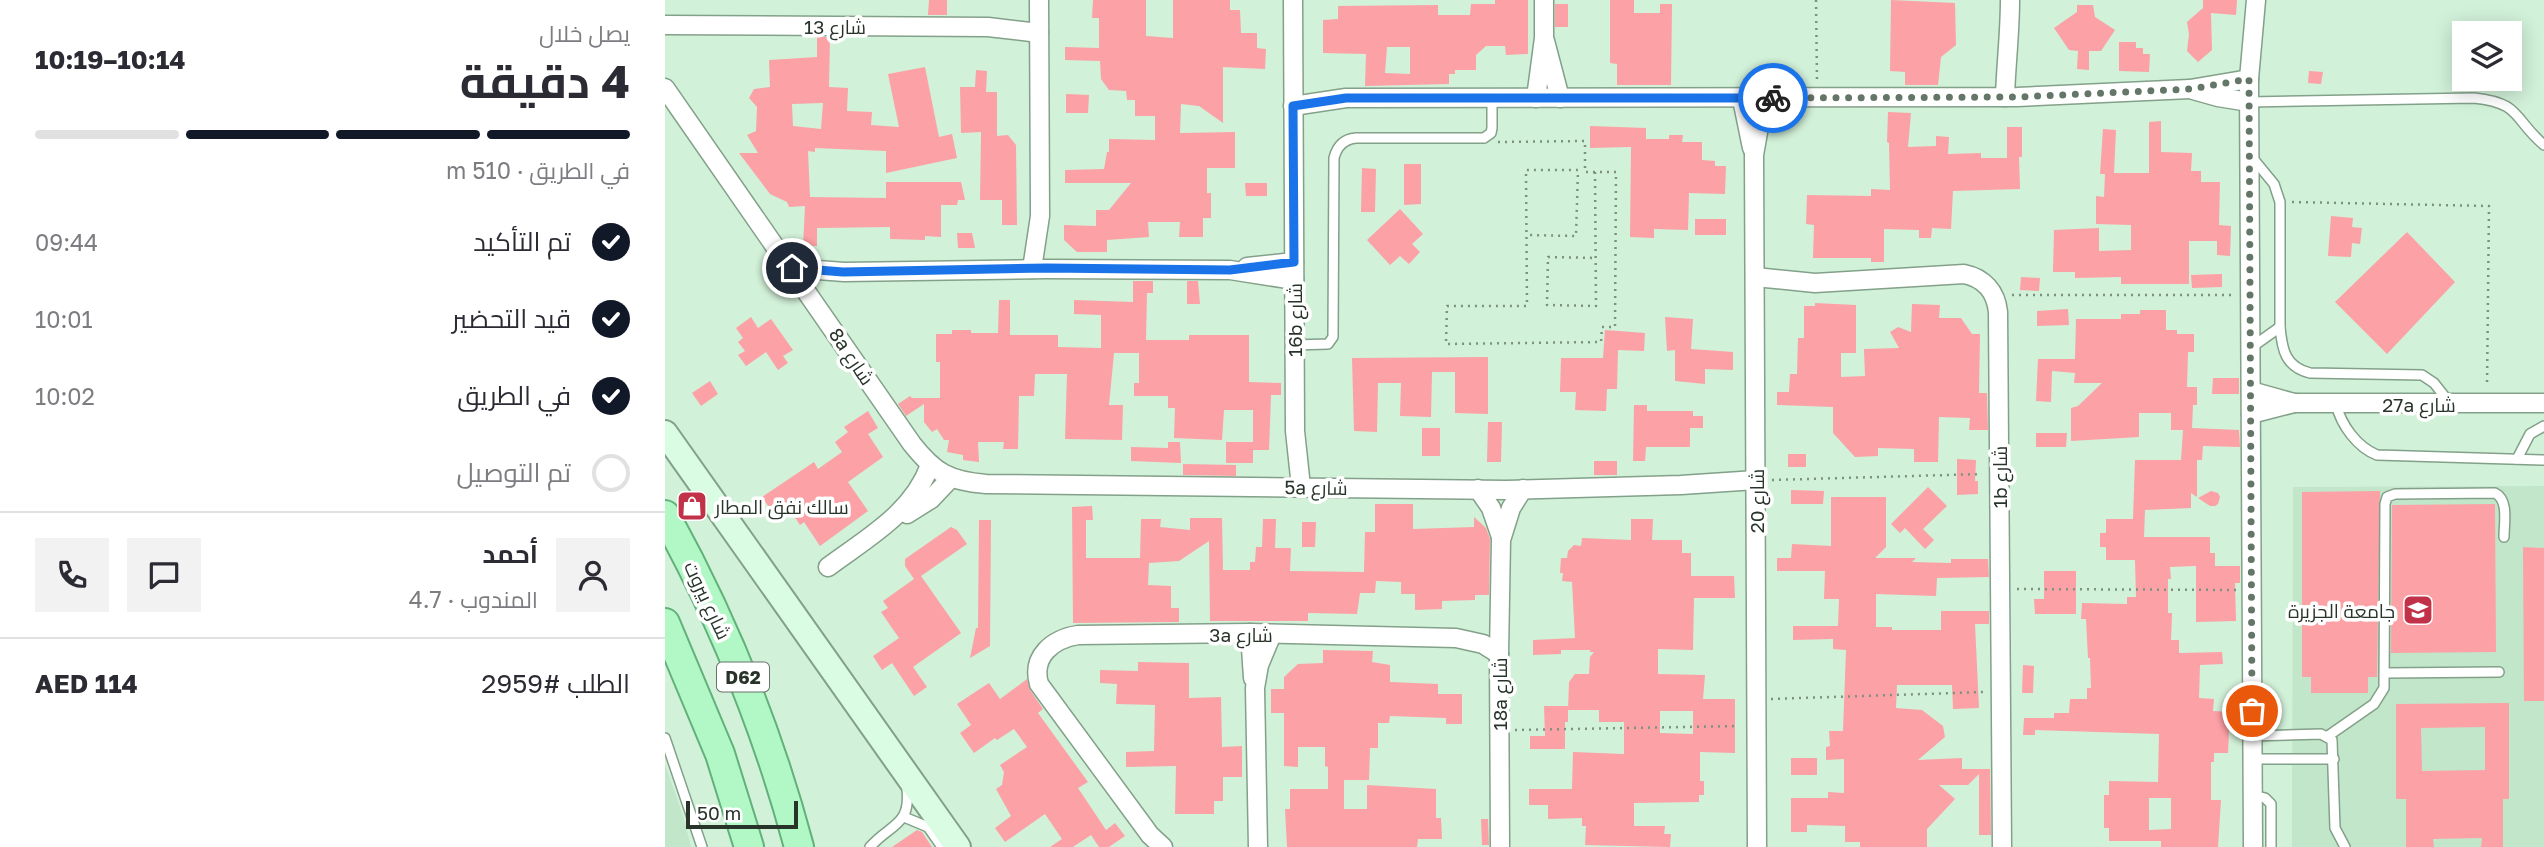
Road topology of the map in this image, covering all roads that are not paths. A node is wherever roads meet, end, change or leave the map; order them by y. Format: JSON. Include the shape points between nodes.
{"nodes":[{"id":1,"x":1293,"y":0,"type":"edge"},
{"id":2,"x":1544,"y":0,"type":"edge"},
{"id":3,"x":2010,"y":0,"type":"edge"},
{"id":4,"x":2256,"y":0,"type":"edge"},
{"id":5,"x":1039,"y":17,"type":"edge"},
{"id":6,"x":670,"y":27,"type":"edge"},
{"id":7,"x":1544,"y":38,"type":"junction"},
{"id":8,"x":2249,"y":79,"type":"junction"},
{"id":9,"x":665,"y":88,"type":"edge"},
{"id":10,"x":2190,"y":89,"type":"junction"},
{"id":11,"x":2011,"y":97,"type":"junction"},
{"id":12,"x":1492,"y":98,"type":"junction"},
{"id":13,"x":1536,"y":98,"type":"junction"},
{"id":14,"x":1560,"y":98,"type":"junction"},
{"id":15,"x":1293,"y":99,"type":"junction"},
{"id":16,"x":1742,"y":99,"type":"junction"},
{"id":17,"x":1765,"y":99,"type":"junction"},
{"id":18,"x":2249,"y":102,"type":"junction"},
{"id":19,"x":2544,"y":145,"type":"edge"},
{"id":20,"x":2250,"y":154,"type":"junction"},
{"id":21,"x":1754,"y":155,"type":"junction"},
{"id":22,"x":1294,"y":262,"type":"junction"},
{"id":23,"x":792,"y":268,"type":"junction"},
{"id":24,"x":1040,"y":269,"type":"junction"},
{"id":25,"x":1230,"y":270,"type":"junction"},
{"id":26,"x":843,"y":272,"type":"junction"},
{"id":27,"x":1294,"y":280,"type":"junction"},
{"id":28,"x":1755,"y":282,"type":"junction"},
{"id":29,"x":806,"y":288,"type":"junction"},
{"id":30,"x":2280,"y":327,"type":"junction"},
{"id":31,"x":1294,"y":345,"type":"junction"},
{"id":32,"x":2251,"y":348,"type":"junction"},
{"id":33,"x":2251,"y":391,"type":"junction"},
{"id":34,"x":2294,"y":403,"type":"junction"},
{"id":35,"x":2544,"y":403,"type":"edge"},
{"id":36,"x":2336,"y":404,"type":"junction"},
{"id":37,"x":2450,"y":404,"type":"junction"},
{"id":38,"x":2251,"y":414,"type":"junction"},
{"id":39,"x":2544,"y":426,"type":"edge"},
{"id":40,"x":665,"y":433,"type":"edge"},
{"id":41,"x":2517,"y":459,"type":"junction"},
{"id":42,"x":2544,"y":460,"type":"edge"},
{"id":43,"x":930,"y":465,"type":"junction"},
{"id":44,"x":950,"y":479,"type":"junction"},
{"id":45,"x":1756,"y":486,"type":"junction"},
{"id":46,"x":1294,"y":487,"type":"junction"},
{"id":47,"x":1478,"y":489,"type":"junction"},
{"id":48,"x":1523,"y":489,"type":"junction"},
{"id":49,"x":665,"y":515,"type":"edge"},
{"id":50,"x":893,"y":519,"type":"junction"},
{"id":51,"x":2504,"y":537,"type":"dead end"},
{"id":52,"x":1501,"y":540,"type":"junction"},
{"id":53,"x":828,"y":567,"type":"dead end"},
{"id":54,"x":1500,"y":616,"type":"junction"},
{"id":55,"x":665,"y":623,"type":"edge"},
{"id":56,"x":1250,"y":633,"type":"junction"},
{"id":57,"x":1272,"y":634,"type":"junction"},
{"id":58,"x":1456,"y":638,"type":"junction"},
{"id":59,"x":1499,"y":654,"type":"junction"},
{"id":60,"x":2498,"y":672,"type":"dead end"},
{"id":61,"x":2386,"y":673,"type":"junction"},
{"id":62,"x":1255,"y":688,"type":"junction"},
{"id":63,"x":2252,"y":736,"type":"junction"},
{"id":64,"x":2328,"y":736,"type":"junction"},
{"id":65,"x":665,"y":738,"type":"edge"},
{"id":66,"x":2334,"y":759,"type":"junction"},
{"id":67,"x":2252,"y":760,"type":"junction"},
{"id":68,"x":906,"y":771,"type":"junction"},
{"id":69,"x":2253,"y":795,"type":"junction"},
{"id":70,"x":904,"y":817,"type":"junction"},
{"id":71,"x":702,"y":847,"type":"edge"},
{"id":72,"x":749,"y":847,"type":"edge"},
{"id":73,"x":799,"y":847,"type":"edge"},
{"id":74,"x":870,"y":847,"type":"edge"},
{"id":75,"x":942,"y":847,"type":"edge"},
{"id":76,"x":958,"y":847,"type":"edge"},
{"id":77,"x":1163,"y":847,"type":"edge"},
{"id":78,"x":1258,"y":847,"type":"edge"},
{"id":79,"x":1500,"y":847,"type":"edge"},
{"id":80,"x":1757,"y":847,"type":"edge"},
{"id":81,"x":2002,"y":847,"type":"edge"},
{"id":82,"x":2253,"y":847,"type":"edge"},
{"id":83,"x":2271,"y":847,"type":"edge"},
{"id":84,"x":2345,"y":847,"type":"edge"}],
"edges":[{"from":1,"to":15,"type":"street","name":"16b شارع"},
{"from":2,"to":7,"type":"street"},
{"from":3,"to":11,"type":"street","via":[[2005,71]]},
{"from":4,"to":8,"type":"street"},
{"from":5,"to":6,"type":"street","name":"شارع 13","via":[[988,27]]},
{"from":5,"to":24,"type":"street"},
{"from":7,"to":13,"type":"street"},
{"from":7,"to":14,"type":"street"},
{"from":8,"to":10,"type":"street"},
{"from":8,"to":18,"type":"street"},
{"from":9,"to":23,"type":"street","name":"8a شارع"},
{"from":10,"to":11,"type":"street"},
{"from":10,"to":18,"type":"street"},
{"from":11,"to":17,"type":"street"},
{"from":12,"to":13,"type":"street"},
{"from":12,"to":15,"type":"street"},
{"from":12,"to":31,"type":"lane","via":[[1492,128],[1488,136],[1479,139],[1349,138],[1339,146],[1334,158],[1333,337],[1328,344]]},
{"from":13,"to":14,"type":"street"},
{"from":14,"to":16,"type":"street"},
{"from":15,"to":22,"type":"street","name":"16b شارع"},
{"from":16,"to":17,"type":"street"},
{"from":16,"to":21,"type":"street","name":"شارع 20"},
{"from":17,"to":21,"type":"street","name":"شارع 20"},
{"from":18,"to":19,"type":"lane","via":[[2496,100],[2510,107]]},
{"from":18,"to":20,"type":"street"},
{"from":20,"to":30,"type":"lane","via":[[2274,184],[2280,202]]},
{"from":20,"to":32,"type":"street"},
{"from":21,"to":28,"type":"street","name":"شارع 20"},
{"from":22,"to":25,"type":"street"},
{"from":22,"to":27,"type":"street","name":"16b شارع"},
{"from":23,"to":26,"type":"street"},
{"from":23,"to":29,"type":"street","name":"8a شارع"},
{"from":24,"to":25,"type":"street"},
{"from":24,"to":26,"type":"street"},
{"from":25,"to":27,"type":"street"},
{"from":26,"to":29,"type":"street"},
{"from":27,"to":31,"type":"street","name":"16b شارع"},
{"from":28,"to":45,"type":"street","name":"شارع 20"},
{"from":28,"to":81,"type":"street","name":"1b شارع","via":[[1791,287],[1964,274],[1981,280],[1994,295],[1998,312]]},
{"from":29,"to":43,"type":"street","name":"8a شارع"},
{"from":30,"to":32,"type":"lane"},
{"from":30,"to":37,"type":"lane","via":[[2286,358],[2302,371],[2421,375],[2434,383]]},
{"from":31,"to":46,"type":"street","name":"16b شارع","via":[[1295,430],[1289,454]]},
{"from":32,"to":33,"type":"street"},
{"from":33,"to":34,"type":"street","name":"27a شارع"},
{"from":33,"to":38,"type":"street"},
{"from":34,"to":36,"type":"street","name":"27a شارع"},
{"from":34,"to":38,"type":"street","name":"27a شارع"},
{"from":35,"to":37,"type":"street","name":"27a شارع"},
{"from":36,"to":37,"type":"street","name":"27a شارع"},
{"from":36,"to":41,"type":"lane","via":[[2358,443],[2377,455]]},
{"from":38,"to":63,"type":"street"},
{"from":39,"to":41,"type":"lane","via":[[2530,434]]},
{"from":40,"to":68,"type":"main road"},
{"from":41,"to":42,"type":"lane"},
{"from":43,"to":44,"type":"street","name":"8a شارع"},
{"from":43,"to":50,"type":"street","via":[[912,500]]},
{"from":44,"to":46,"type":"street","name":"5a شارع","via":[[986,484]]},
{"from":44,"to":50,"type":"street","via":[[919,507]]},
{"from":45,"to":48,"type":"street","name":"5a شارع"},
{"from":45,"to":80,"type":"street","name":"شارع 20"},
{"from":46,"to":47,"type":"street","name":"5a شارع"},
{"from":47,"to":48,"type":"street","name":"5a شارع"},
{"from":47,"to":52,"type":"street","name":"18a شارع","via":[[1491,508]]},
{"from":48,"to":52,"type":"street","name":"18a شارع"},
{"from":49,"to":73,"type":"main road","name":"شارع بيروت","number":"D62","via":[[746,683]]},
{"from":50,"to":53,"type":"street"},
{"from":51,"to":61,"type":"lane","via":[[2504,503],[2495,493],[2387,497]]},
{"from":52,"to":54,"type":"street","name":"18a شارع"},
{"from":54,"to":58,"type":"street","name":"3a شارع","via":[[1484,628]]},
{"from":54,"to":59,"type":"street","name":"18a شارع"},
{"from":55,"to":72,"type":"main road","number":"D62","via":[[720,754]]},
{"from":56,"to":57,"type":"street","name":"3a شارع"},
{"from":56,"to":62,"type":"street"},
{"from":56,"to":77,"type":"street","name":"3a شارع","via":[[1068,636],[1050,646],[1038,663],[1043,691]]},
{"from":57,"to":58,"type":"street","name":"3a شارع"},
{"from":57,"to":62,"type":"street"},
{"from":58,"to":59,"type":"street","name":"3a شارع","via":[[1483,644]]},
{"from":59,"to":79,"type":"street","name":"18a شارع"},
{"from":60,"to":61,"type":"lane"},
{"from":61,"to":64,"type":"lane","via":[[2374,704]]},
{"from":62,"to":78,"type":"street"},
{"from":63,"to":64,"type":"lane"},
{"from":63,"to":67,"type":"street"},
{"from":64,"to":66,"type":"lane"},
{"from":65,"to":71,"type":"lane"},
{"from":66,"to":67,"type":"lane"},
{"from":66,"to":84,"type":"lane","via":[[2335,828]]},
{"from":67,"to":69,"type":"street"},
{"from":68,"to":70,"type":"lane","via":[[909,802]]},
{"from":68,"to":76,"type":"main road"},
{"from":69,"to":82,"type":"street"},
{"from":69,"to":83,"type":"lane","via":[[2271,804]]},
{"from":70,"to":74,"type":"lane"},
{"from":70,"to":75,"type":"lane","via":[[928,827]]}]}
